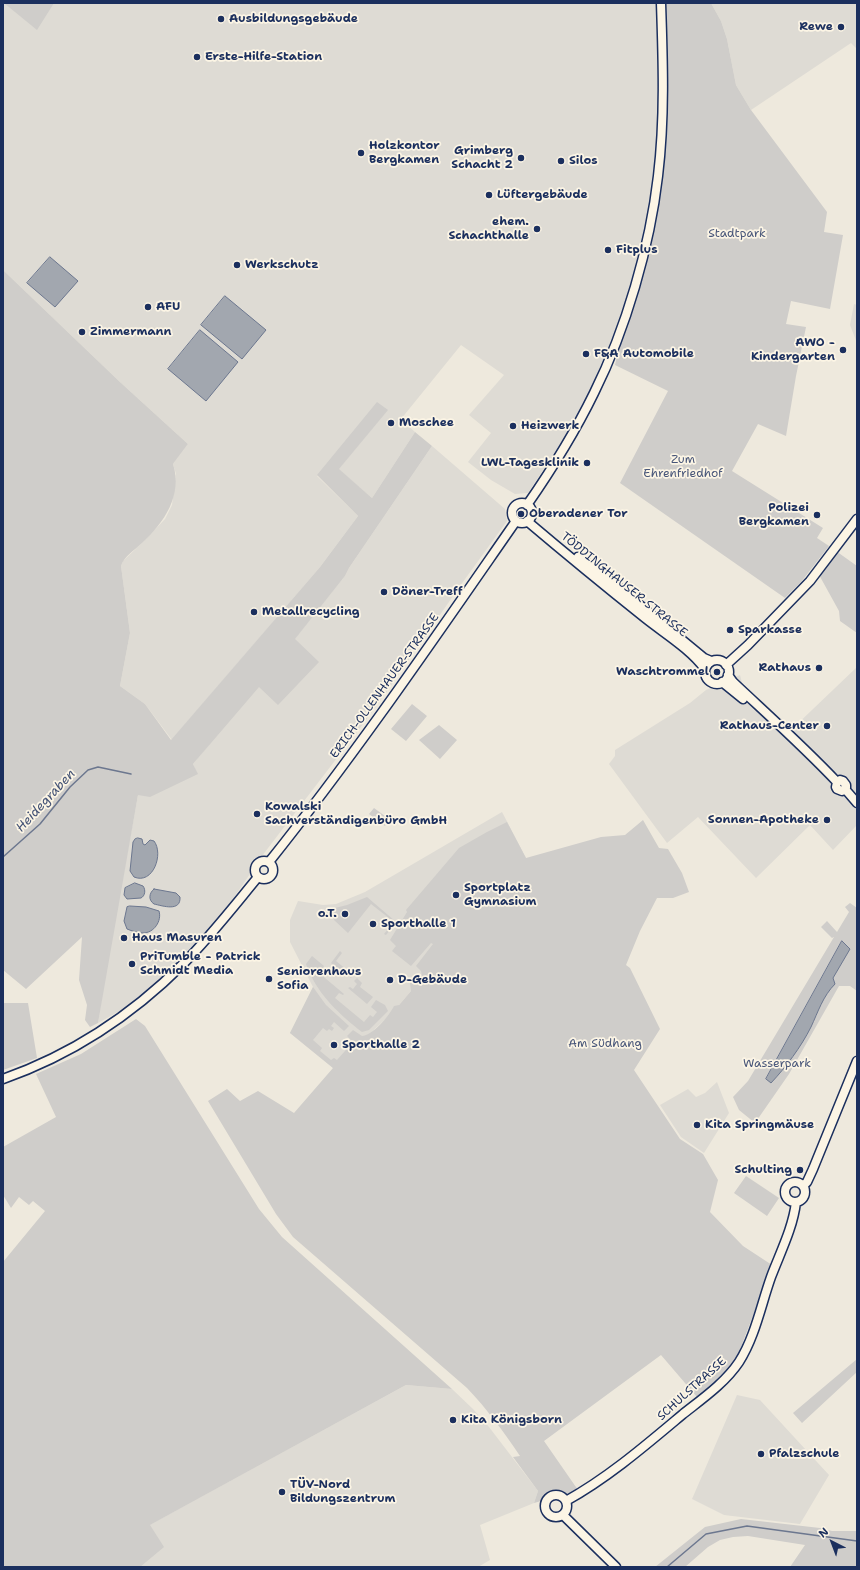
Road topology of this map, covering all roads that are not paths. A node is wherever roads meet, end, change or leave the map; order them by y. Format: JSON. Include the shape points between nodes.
{"nodes":[{"id":1,"x":661,"y":3,"type":"edge"},
{"id":2,"x":527,"y":505,"type":"junction"},
{"id":3,"x":857,"y":519,"type":"edge"},
{"id":4,"x":528,"y":520,"type":"junction"},
{"id":5,"x":516,"y":521,"type":"junction"},
{"id":6,"x":711,"y":662,"type":"junction"},
{"id":7,"x":726,"y":665,"type":"junction"},
{"id":8,"x":705,"y":669,"type":"junction"},
{"id":9,"x":725,"y":679,"type":"junction"},
{"id":10,"x":857,"y":803,"type":"edge"},
{"id":11,"x":269,"y":862,"type":"junction"},
{"id":12,"x":258,"y":877,"type":"junction"},
{"id":13,"x":857,"y":1061,"type":"edge"},
{"id":14,"x":3,"y":1079,"type":"edge"},
{"id":15,"x":803,"y":1186,"type":"junction"},
{"id":16,"x":792,"y":1201,"type":"junction"},
{"id":17,"x":566,"y":1501,"type":"junction"},
{"id":18,"x":563,"y":1515,"type":"junction"},
{"id":19,"x":616,"y":1567,"type":"edge"}],
"edges":[{"from":1,"to":2,"type":"street","via":[[661,148],[652,214],[640,268],[625,316],[594,393],[575,430]]},
{"from":2,"to":4,"type":"street","via":[[531,511]]},
{"from":2,"to":5,"type":"street","via":[[520,504],[514,507],[512,515]]},
{"from":3,"to":7,"type":"street","via":[[810,581]]},
{"from":4,"to":5,"type":"street","via":[[521,523]]},
{"from":4,"to":6,"type":"street","name":"TÖDDINGHAUSER STRASSE","via":[[595,568]]},
{"from":4,"to":8,"type":"street","name":"TÖDDINGHAUSER STRASSE","via":[[634,610],[680,645]]},
{"from":5,"to":11,"type":"street","name":"ERICH-OLLENHAUER-STRASSE","via":[[388,704]]},
{"from":6,"to":7,"type":"street","name":"TÖDDINGHAUSER STRASSE","via":[[721,661]]},
{"from":6,"to":8,"type":"street"},
{"from":7,"to":9,"type":"street","via":[[728,670]]},
{"from":8,"to":9,"type":"street","name":"TÖDDINGHAUSER STRASSE","via":[[706,677],[710,681],[716,683]]},
{"from":9,"to":10,"type":"street","name":"TÖDDINGHAUSER STRASSE","via":[[790,742],[806,751],[837,782],[837,790],[845,789]]},
{"from":11,"to":12,"type":"street","via":[[261,861],[257,864],[255,872]]},
{"from":11,"to":12,"type":"street","via":[[273,866],[272,874],[266,879]]},
{"from":12,"to":14,"type":"street","via":[[183,965],[135,1006],[92,1038],[45,1062]]},
{"from":13,"to":15,"type":"street","via":[[813,1169]]},
{"from":15,"to":16,"type":"street","via":[[804,1198]]},
{"from":15,"to":16,"type":"street","via":[[797,1182],[788,1184],[784,1194]]},
{"from":16,"to":17,"type":"street","name":"SCHULSTRASSE","via":[[789,1230],[751,1336],[736,1367],[708,1394],[623,1464]]},
{"from":17,"to":18,"type":"street","via":[[567,1510]]},
{"from":17,"to":18,"type":"street","via":[[562,1496],[555,1495],[546,1503],[546,1510],[550,1516]]},
{"from":18,"to":19,"type":"street"}]}
